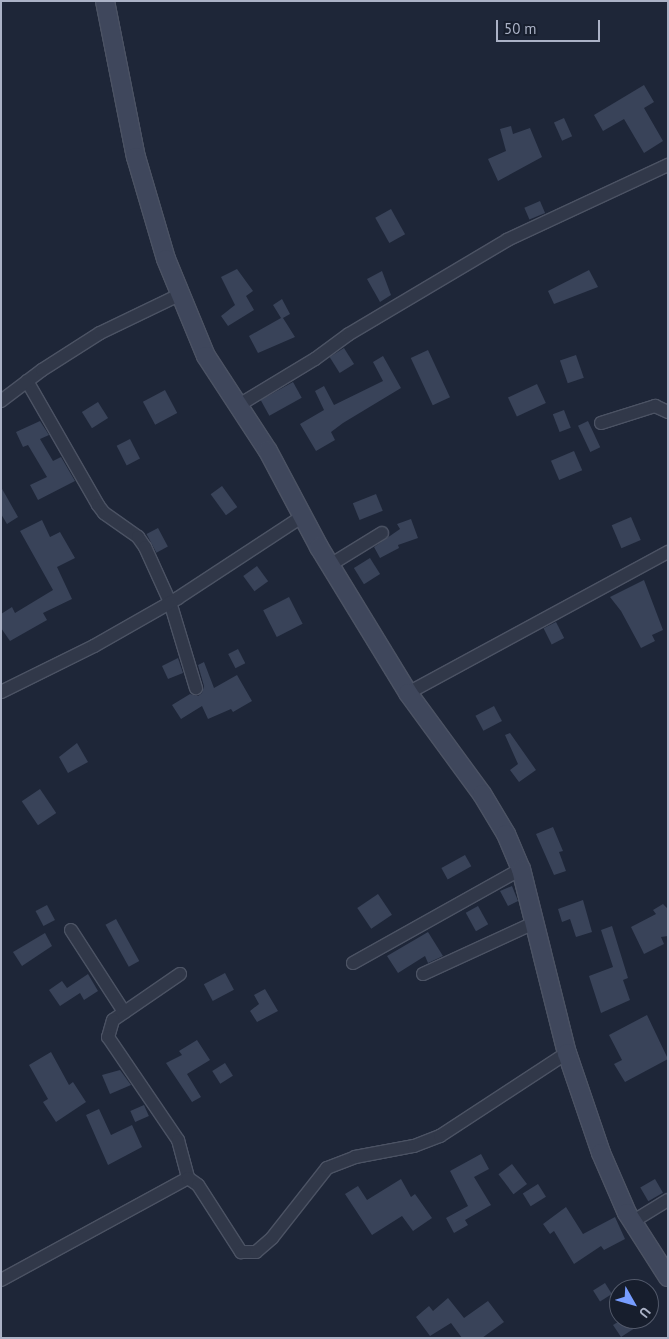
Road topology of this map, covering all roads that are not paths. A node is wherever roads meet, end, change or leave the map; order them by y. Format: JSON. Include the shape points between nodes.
{"nodes":[{"id":1,"x":105,"y":1,"type":"edge"},
{"id":2,"x":668,"y":165,"type":"edge"},
{"id":3,"x":181,"y":294,"type":"junction"},
{"id":4,"x":28,"y":381,"type":"junction"},
{"id":5,"x":1,"y":401,"type":"edge"},
{"id":6,"x":238,"y":405,"type":"junction"},
{"id":7,"x":668,"y":412,"type":"edge"},
{"id":8,"x":601,"y":423,"type":"dead end"},
{"id":9,"x":303,"y":516,"type":"junction"},
{"id":10,"x":382,"y":533,"type":"dead end"},
{"id":11,"x":668,"y":552,"type":"edge"},
{"id":12,"x":330,"y":565,"type":"junction"},
{"id":13,"x":170,"y":602,"type":"junction"},
{"id":14,"x":196,"y":688,"type":"dead end"},
{"id":15,"x":1,"y":692,"type":"edge"},
{"id":16,"x":408,"y":693,"type":"junction"},
{"id":17,"x":521,"y":869,"type":"junction"},
{"id":18,"x":534,"y":923,"type":"junction"},
{"id":19,"x":71,"y":930,"type":"dead end"},
{"id":20,"x":353,"y":963,"type":"dead end"},
{"id":21,"x":180,"y":974,"type":"dead end"},
{"id":22,"x":423,"y":974,"type":"dead end"},
{"id":23,"x":124,"y":1012,"type":"junction"},
{"id":24,"x":567,"y":1053,"type":"junction"},
{"id":25,"x":188,"y":1178,"type":"junction"},
{"id":26,"x":668,"y":1200,"type":"edge"},
{"id":27,"x":632,"y":1222,"type":"junction"},
{"id":28,"x":668,"y":1277,"type":"edge"},
{"id":29,"x":1,"y":1280,"type":"edge"}],
"edges":[{"from":1,"to":3,"type":"main road","via":[[136,156],[166,259]]},
{"from":2,"to":6,"type":"street","via":[[507,240]]},
{"from":3,"to":4,"type":"street","via":[[120,322]]},
{"from":3,"to":6,"type":"main road","via":[[206,356]]},
{"from":4,"to":5,"type":"street"},
{"from":4,"to":13,"type":"street","via":[[98,505],[138,537],[145,547]]},
{"from":6,"to":9,"type":"main road"},
{"from":7,"to":8,"type":"street","via":[[655,406]]},
{"from":9,"to":12,"type":"main road"},
{"from":9,"to":13,"type":"street","via":[[229,567]]},
{"from":10,"to":12,"type":"street"},
{"from":11,"to":16,"type":"street"},
{"from":12,"to":16,"type":"main road"},
{"from":13,"to":14,"type":"street"},
{"from":13,"to":15,"type":"street","via":[[94,646]]},
{"from":16,"to":17,"type":"main road","via":[[482,794],[506,834]]},
{"from":17,"to":18,"type":"main road"},
{"from":17,"to":20,"type":"street"},
{"from":18,"to":22,"type":"street"},
{"from":18,"to":24,"type":"main road"},
{"from":19,"to":23,"type":"street"},
{"from":21,"to":23,"type":"street"},
{"from":23,"to":25,"type":"street","via":[[113,1020],[108,1037],[178,1140]]},
{"from":24,"to":25,"type":"street","via":[[440,1136],[414,1146],[355,1157],[326,1168],[272,1238],[256,1252],[241,1252],[198,1185]]},
{"from":24,"to":27,"type":"main road","via":[[601,1153]]},
{"from":25,"to":29,"type":"street"},
{"from":26,"to":27,"type":"street"},
{"from":27,"to":28,"type":"main road"}]}
